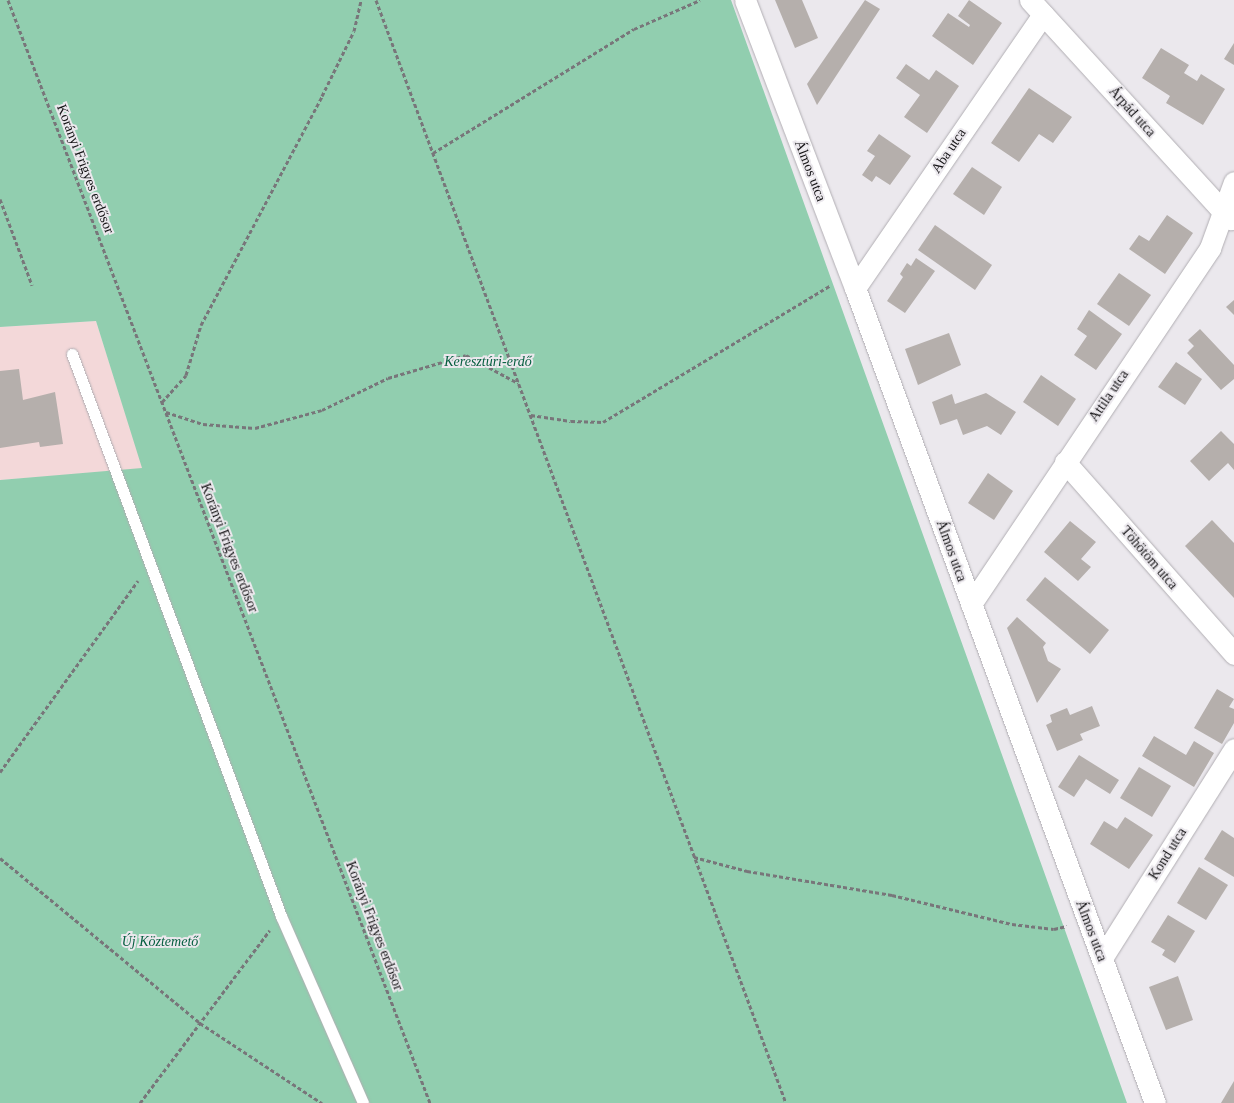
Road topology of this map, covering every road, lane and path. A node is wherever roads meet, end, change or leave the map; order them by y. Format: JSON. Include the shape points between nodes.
{"nodes":[{"id":1,"x":8,"y":0,"type":"edge"},
{"id":2,"x":361,"y":0,"type":"edge"},
{"id":3,"x":376,"y":0,"type":"edge"},
{"id":4,"x":700,"y":0,"type":"edge"},
{"id":5,"x":745,"y":0,"type":"edge"},
{"id":6,"x":1036,"y":7,"type":"edge"},
{"id":7,"x":433,"y":153,"type":"junction"},
{"id":8,"x":1234,"y":182,"type":"edge"},
{"id":9,"x":0,"y":199,"type":"edge"},
{"id":10,"x":1229,"y":218,"type":"edge"},
{"id":11,"x":852,"y":281,"type":"junction"},
{"id":12,"x":32,"y":285,"type":"dead end"},
{"id":13,"x":72,"y":354,"type":"dead end"},
{"id":14,"x":518,"y":383,"type":"junction"},
{"id":15,"x":162,"y":402,"type":"junction"},
{"id":16,"x":166,"y":412,"type":"junction"},
{"id":17,"x":530,"y":415,"type":"junction"},
{"id":18,"x":1065,"y":462,"type":"junction"},
{"id":19,"x":150,"y":564,"type":"junction"},
{"id":20,"x":971,"y":604,"type":"junction"},
{"id":21,"x":1234,"y":654,"type":"edge"},
{"id":22,"x":1234,"y":749,"type":"edge"},
{"id":23,"x":0,"y":772,"type":"edge"},
{"id":24,"x":694,"y":857,"type":"junction"},
{"id":25,"x":0,"y":858,"type":"edge"},
{"id":26,"x":281,"y":916,"type":"junction"},
{"id":27,"x":1087,"y":922,"type":"junction"},
{"id":28,"x":1102,"y":958,"type":"junction"},
{"id":29,"x":200,"y":1023,"type":"junction"},
{"id":30,"x":140,"y":1103,"type":"edge"},
{"id":31,"x":322,"y":1103,"type":"edge"},
{"id":32,"x":363,"y":1103,"type":"edge"},
{"id":33,"x":430,"y":1103,"type":"edge"},
{"id":34,"x":786,"y":1103,"type":"edge"},
{"id":35,"x":1155,"y":1103,"type":"edge"}],
"edges":[{"from":1,"to":15,"type":"path","name":"Korányi Frigyes erdősor"},
{"from":2,"to":15,"type":"path","via":[[354,31],[330,80],[201,325],[186,375]]},
{"from":3,"to":7,"type":"path"},
{"from":4,"to":7,"type":"path","via":[[634,29]]},
{"from":5,"to":11,"type":"street","name":"Álmos utca"},
{"from":6,"to":10,"type":"street","name":"Árpád utca"},
{"from":6,"to":11,"type":"street","name":"Aba utca"},
{"from":7,"to":14,"type":"path"},
{"from":8,"to":10,"type":"street","name":"Attila utca"},
{"from":9,"to":12,"type":"path"},
{"from":10,"to":18,"type":"street","name":"Attila utca"},
{"from":11,"to":17,"type":"path","via":[[603,422],[571,422]]},
{"from":11,"to":20,"type":"street","name":"Álmos utca"},
{"from":13,"to":19,"type":"lane"},
{"from":14,"to":16,"type":"path","via":[[466,356],[388,378],[322,410],[254,428],[203,424]]},
{"from":14,"to":17,"type":"path"},
{"from":15,"to":16,"type":"path","name":"Korányi Frigyes erdősor"},
{"from":16,"to":33,"type":"path","name":"Korányi Frigyes erdősor"},
{"from":17,"to":24,"type":"path"},
{"from":18,"to":20,"type":"street","name":"Attila utca"},
{"from":18,"to":21,"type":"street","name":"Töhötöm utca"},
{"from":19,"to":23,"type":"path"},
{"from":19,"to":26,"type":"lane"},
{"from":20,"to":27,"type":"street","name":"Álmos utca"},
{"from":22,"to":28,"type":"street","name":"Kond utca"},
{"from":24,"to":27,"type":"path","via":[[747,871],[892,895],[1012,924],[1054,929]]},
{"from":24,"to":34,"type":"path"},
{"from":25,"to":29,"type":"path"},
{"from":26,"to":29,"type":"path"},
{"from":26,"to":32,"type":"lane"},
{"from":27,"to":28,"type":"street","name":"Álmos utca"},
{"from":28,"to":35,"type":"street","name":"Álmos utca"},
{"from":29,"to":30,"type":"path"},
{"from":29,"to":31,"type":"path"}]}
